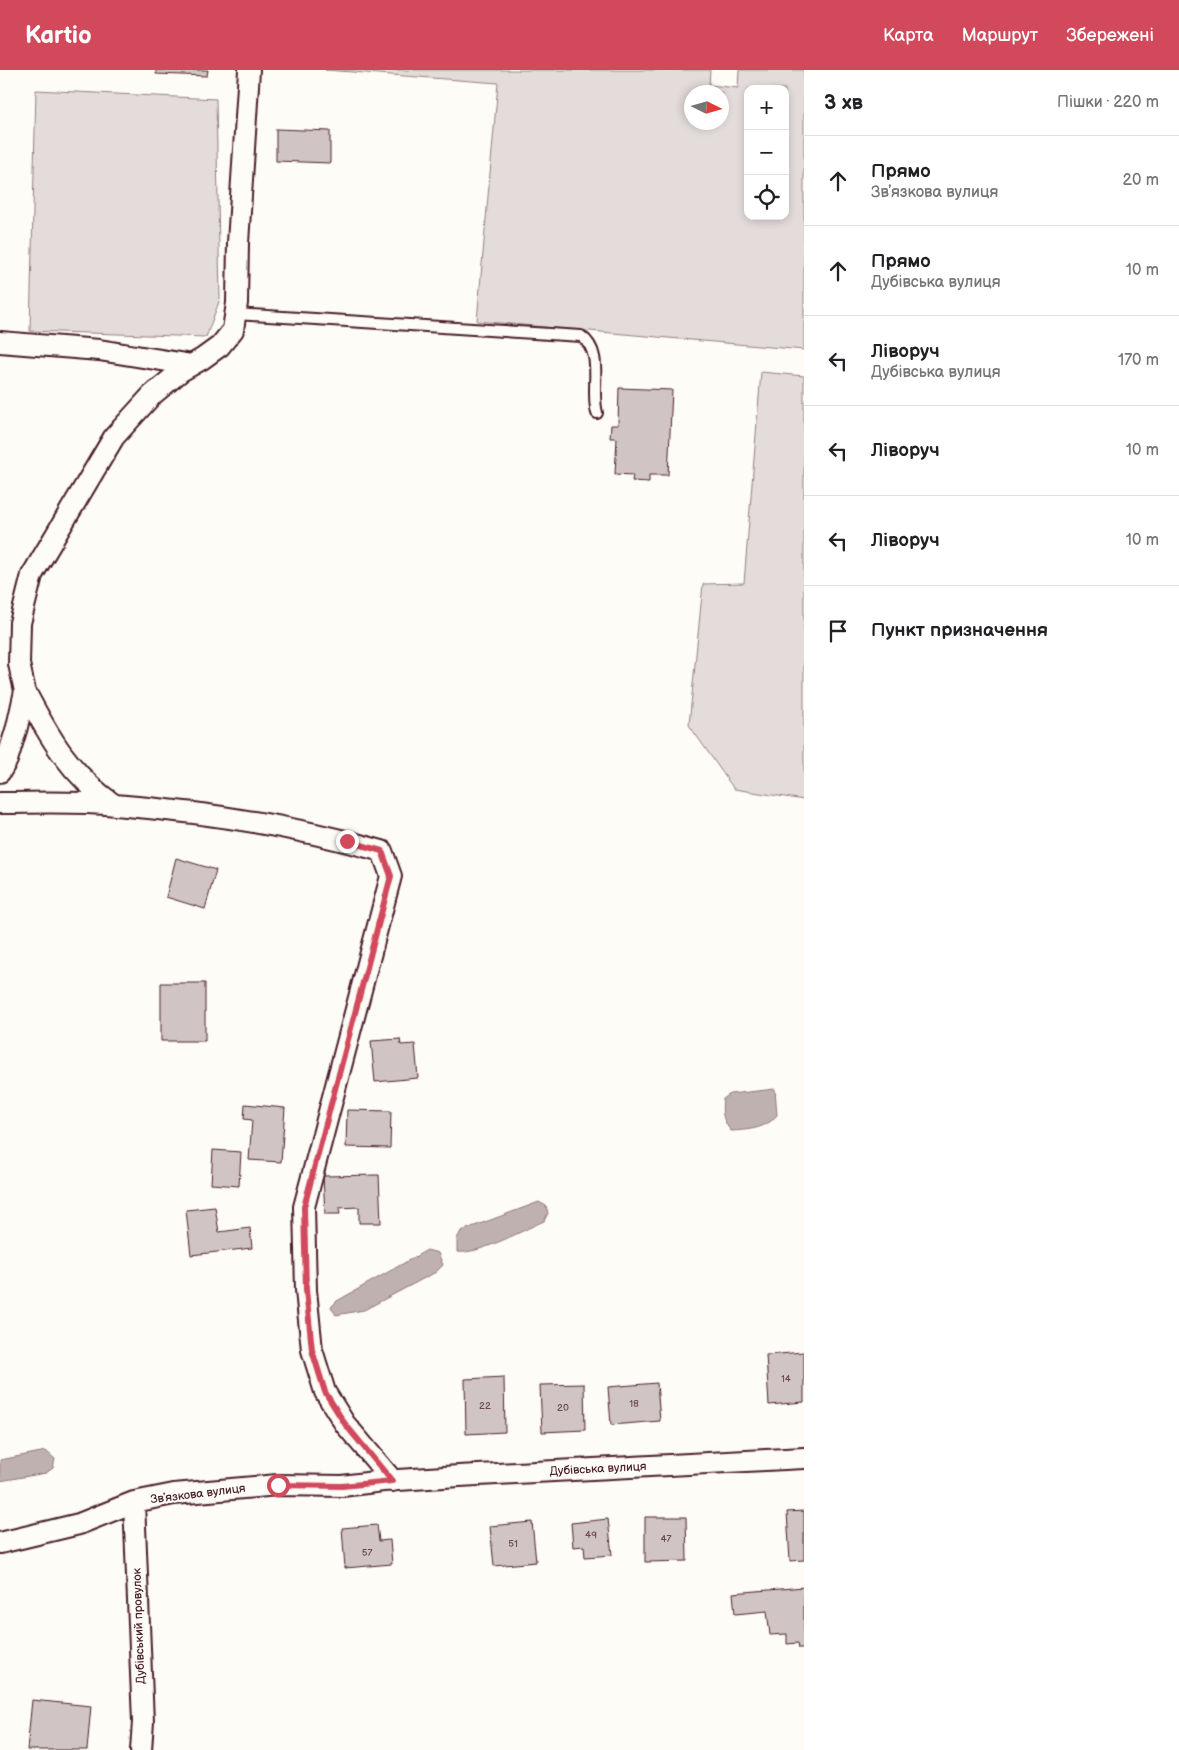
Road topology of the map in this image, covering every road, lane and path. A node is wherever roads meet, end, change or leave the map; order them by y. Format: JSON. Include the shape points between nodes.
{"nodes":[{"id":1,"x":249,"y":70,"type":"edge"},
{"id":2,"x":236,"y":314,"type":"junction"},
{"id":3,"x":0,"y":342,"type":"edge"},
{"id":4,"x":192,"y":365,"type":"junction"},
{"id":5,"x":598,"y":413,"type":"dead end"},
{"id":6,"x":25,"y":691,"type":"junction"},
{"id":7,"x":0,"y":772,"type":"edge"},
{"id":8,"x":0,"y":803,"type":"edge"},
{"id":9,"x":113,"y":804,"type":"junction"},
{"id":10,"x":804,"y":1458,"type":"edge"},
{"id":11,"x":392,"y":1481,"type":"junction"},
{"id":12,"x":342,"y":1486,"type":"joint"},
{"id":13,"x":134,"y":1502,"type":"junction"},
{"id":14,"x":0,"y":1543,"type":"edge"},
{"id":15,"x":141,"y":1750,"type":"edge"}],
"edges":[{"from":1,"to":2,"type":"street"},
{"from":2,"to":4,"type":"street","via":[[233,330],[220,346]]},
{"from":2,"to":5,"type":"lane","via":[[581,336],[590,342],[594,356]]},
{"from":3,"to":4,"type":"street","via":[[100,350]]},
{"from":4,"to":6,"type":"street","via":[[152,395],[114,437],[32,575],[20,623],[19,664]]},
{"from":6,"to":7,"type":"street","via":[[7,760]]},
{"from":6,"to":9,"type":"street","via":[[49,736],[75,772]]},
{"from":8,"to":9,"type":"street"},
{"from":9,"to":11,"type":"street","via":[[248,820],[382,851],[391,876],[304,1207],[306,1290],[312,1350],[325,1392],[345,1424]]},
{"from":10,"to":11,"type":"street","name":"Дубівська вулиця"},
{"from":11,"to":12,"type":"street","name":"Дубівська вулиця"},
{"from":12,"to":13,"type":"street","name":"Звʼязкова вулиця","via":[[278,1485],[174,1494]]},
{"from":13,"to":14,"type":"street","name":"Звʼязкова вулиця","via":[[79,1524]]},
{"from":13,"to":15,"type":"street","name":"Дубівський провулок","via":[[143,1722]]}]}
